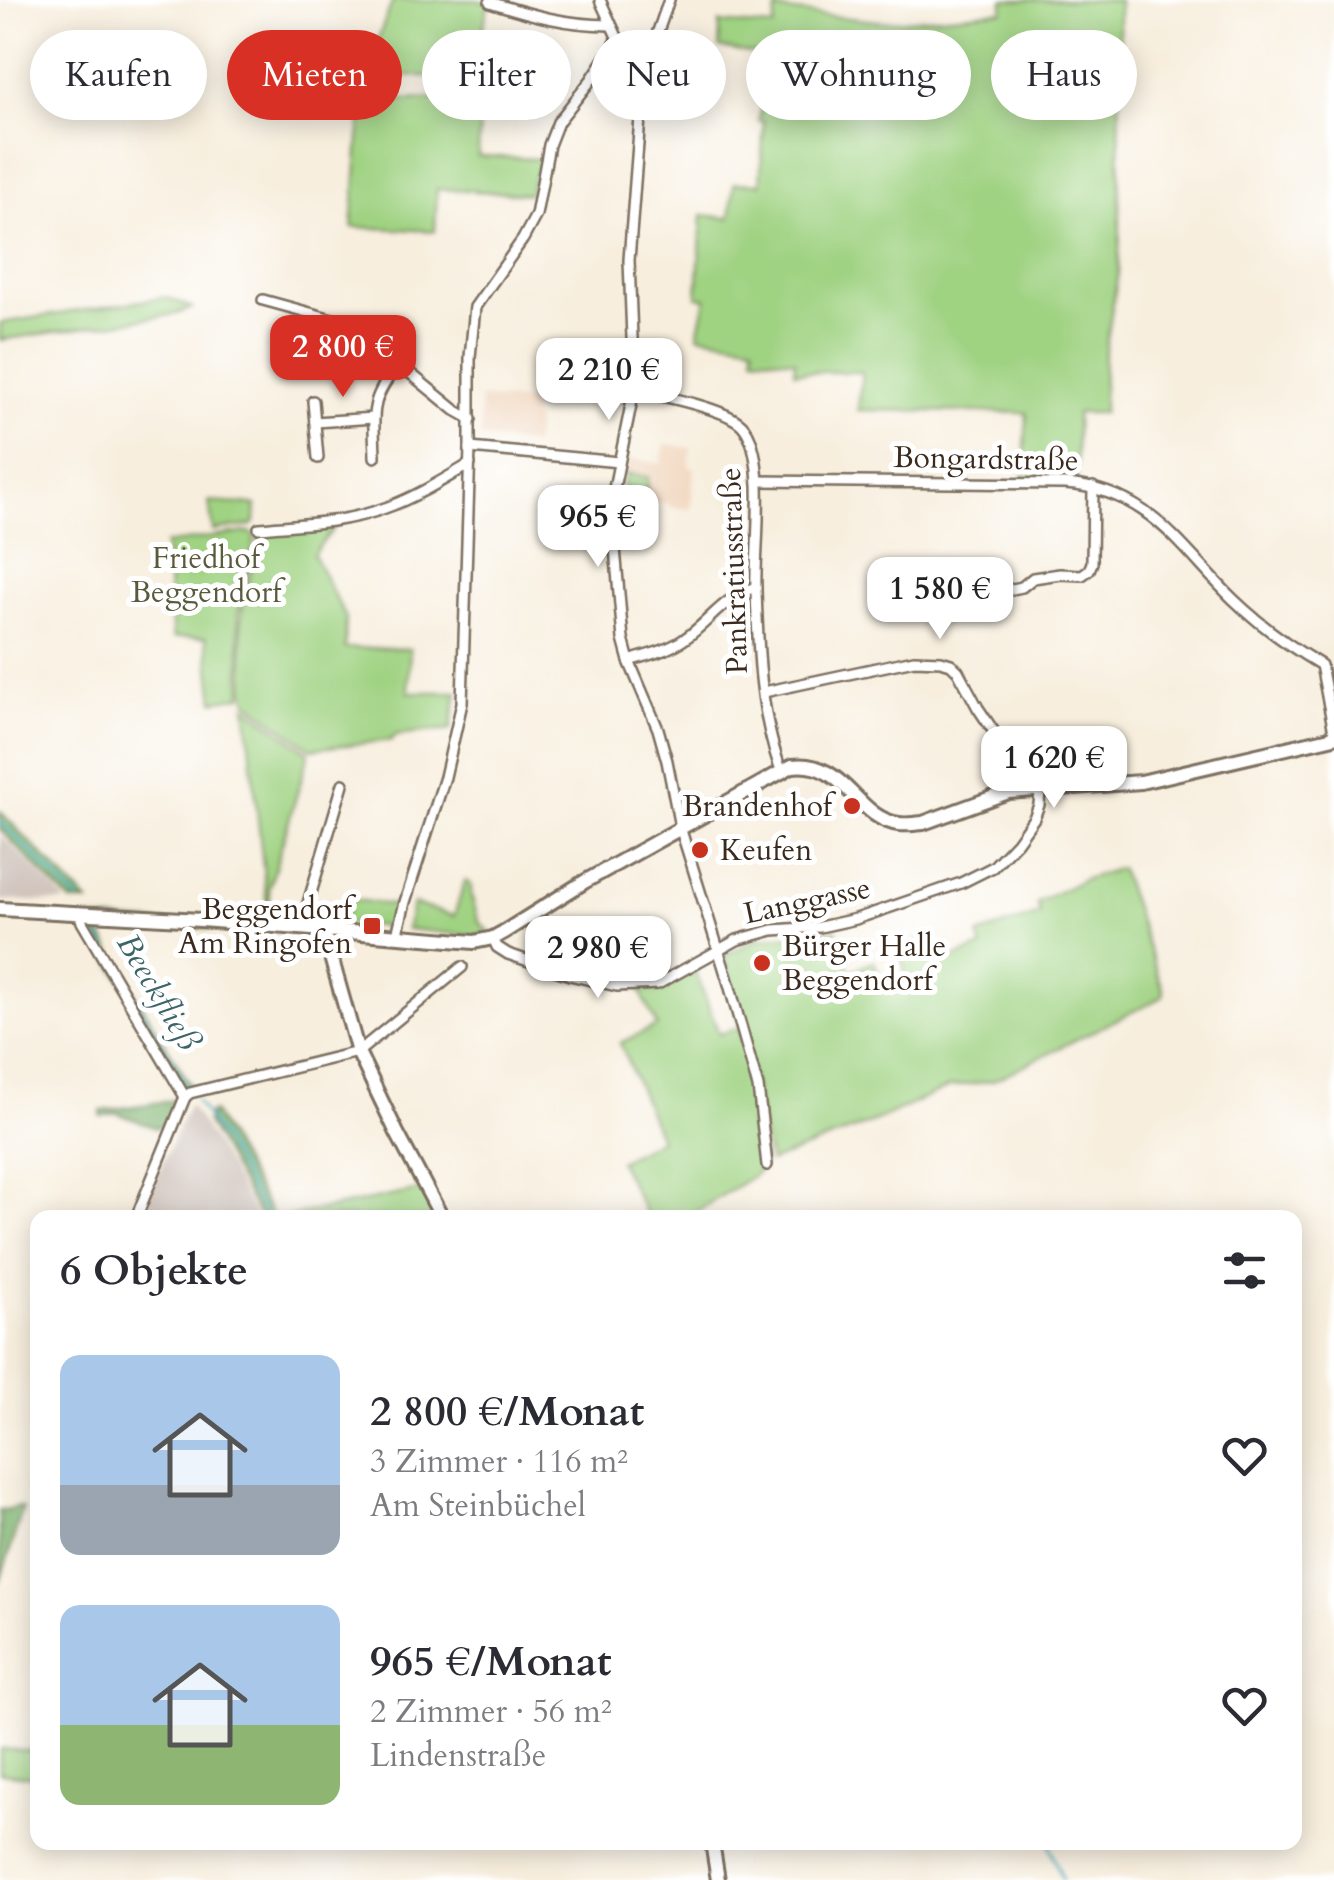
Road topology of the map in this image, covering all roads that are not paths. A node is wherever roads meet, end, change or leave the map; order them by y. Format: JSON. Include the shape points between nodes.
{"nodes":[{"id":1,"x":600,"y":0,"type":"edge"},
{"id":2,"x":668,"y":0,"type":"edge"},
{"id":3,"x":490,"y":2,"type":"edge"},
{"id":4,"x":610,"y":24,"type":"junction"},
{"id":5,"x":613,"y":30,"type":"edge"},
{"id":6,"x":658,"y":30,"type":"edge"},
{"id":7,"x":591,"y":80,"type":"edge"},
{"id":8,"x":640,"y":120,"type":"edge"},
{"id":9,"x":263,"y":300,"type":"dead end"},
{"id":10,"x":398,"y":365,"type":"junction"},
{"id":11,"x":634,"y":390,"type":"junction"},
{"id":12,"x":313,"y":401,"type":"dead end"},
{"id":13,"x":374,"y":418,"type":"junction"},
{"id":14,"x":471,"y":418,"type":"junction"},
{"id":15,"x":315,"y":422,"type":"junction"},
{"id":16,"x":470,"y":448,"type":"junction"},
{"id":17,"x":376,"y":457,"type":"dead end"},
{"id":18,"x":318,"y":458,"type":"dead end"},
{"id":19,"x":619,"y":462,"type":"junction"},
{"id":20,"x":470,"y":464,"type":"junction"},
{"id":21,"x":758,"y":481,"type":"junction"},
{"id":22,"x":1093,"y":487,"type":"junction"},
{"id":23,"x":259,"y":528,"type":"dead end"},
{"id":24,"x":756,"y":587,"type":"junction"},
{"id":25,"x":998,"y":592,"type":"dead end"},
{"id":26,"x":629,"y":661,"type":"junction"},
{"id":27,"x":764,"y":692,"type":"junction"},
{"id":28,"x":1334,"y":734,"type":"edge"},
{"id":29,"x":781,"y":770,"type":"junction"},
{"id":30,"x":343,"y":784,"type":"dead end"},
{"id":31,"x":1033,"y":790,"type":"junction"},
{"id":32,"x":680,"y":827,"type":"junction"},
{"id":33,"x":0,"y":909,"type":"edge"},
{"id":34,"x":79,"y":912,"type":"junction"},
{"id":35,"x":300,"y":927,"type":"junction"},
{"id":36,"x":323,"y":929,"type":"junction"},
{"id":37,"x":397,"y":935,"type":"junction"},
{"id":38,"x":493,"y":938,"type":"junction"},
{"id":39,"x":718,"y":950,"type":"junction"},
{"id":40,"x":462,"y":967,"type":"dead end"},
{"id":41,"x":358,"y":1052,"type":"junction"},
{"id":42,"x":185,"y":1098,"type":"junction"},
{"id":43,"x":767,"y":1165,"type":"dead end"},
{"id":44,"x":139,"y":1210,"type":"edge"},
{"id":45,"x":438,"y":1210,"type":"edge"},
{"id":46,"x":713,"y":1850,"type":"edge"},
{"id":47,"x":718,"y":1880,"type":"edge"}],
"edges":[{"from":1,"to":4,"type":"street"},
{"from":2,"to":6,"type":"street"},
{"from":3,"to":4,"type":"street","via":[[566,23]]},
{"from":4,"to":5,"type":"street"},
{"from":7,"to":14,"type":"street","via":[[558,122],[536,214],[475,307]]},
{"from":8,"to":11,"type":"street","via":[[629,260]]},
{"from":9,"to":10,"type":"street","via":[[343,322]]},
{"from":10,"to":13,"type":"street","via":[[378,392]]},
{"from":10,"to":14,"type":"street"},
{"from":11,"to":19,"type":"street"},
{"from":11,"to":21,"type":"street","name":"Pankratiusstraße","via":[[735,418],[750,438]]},
{"from":12,"to":15,"type":"street"},
{"from":13,"to":15,"type":"street"},
{"from":13,"to":17,"type":"street"},
{"from":14,"to":16,"type":"street"},
{"from":15,"to":18,"type":"street"},
{"from":16,"to":19,"type":"street"},
{"from":16,"to":20,"type":"street"},
{"from":19,"to":26,"type":"street","via":[[612,504]]},
{"from":20,"to":23,"type":"street","via":[[386,508]]},
{"from":20,"to":37,"type":"street","via":[[462,702]]},
{"from":21,"to":22,"type":"street","name":"Bongardstraße"},
{"from":21,"to":24,"type":"street","name":"Pankratiusstraße"},
{"from":22,"to":25,"type":"street","via":[[1088,570],[1033,578]]},
{"from":22,"to":28,"type":"street","name":"Bongardstraße","via":[[1160,523],[1244,609],[1321,665]]},
{"from":24,"to":26,"type":"street","via":[[734,595],[680,643]]},
{"from":24,"to":27,"type":"street","name":"Pankratiusstraße"},
{"from":26,"to":32,"type":"street","via":[[663,745]]},
{"from":27,"to":29,"type":"street","name":"Pankratiusstraße"},
{"from":27,"to":31,"type":"street","via":[[914,660],[951,664]]},
{"from":28,"to":31,"type":"street","via":[[1141,782]]},
{"from":29,"to":31,"type":"street","via":[[817,766],[900,825]]},
{"from":29,"to":32,"type":"street"},
{"from":30,"to":35,"type":"street"},
{"from":31,"to":39,"type":"street","name":"Langgasse","via":[[1039,805],[1034,818],[993,867],[856,919],[774,930]]},
{"from":32,"to":38,"type":"street"},
{"from":32,"to":39,"type":"street"},
{"from":33,"to":34,"type":"street"},
{"from":34,"to":35,"type":"street"},
{"from":34,"to":42,"type":"street"},
{"from":35,"to":36,"type":"street"},
{"from":36,"to":37,"type":"street"},
{"from":36,"to":41,"type":"street"},
{"from":37,"to":38,"type":"street"},
{"from":38,"to":39,"type":"street","name":"Langgasse","via":[[520,960],[617,986],[658,984]]},
{"from":39,"to":43,"type":"street","via":[[758,1087]]},
{"from":40,"to":41,"type":"street"},
{"from":41,"to":42,"type":"street"},
{"from":41,"to":45,"type":"street"},
{"from":42,"to":44,"type":"street"},
{"from":46,"to":47,"type":"street"}]}
